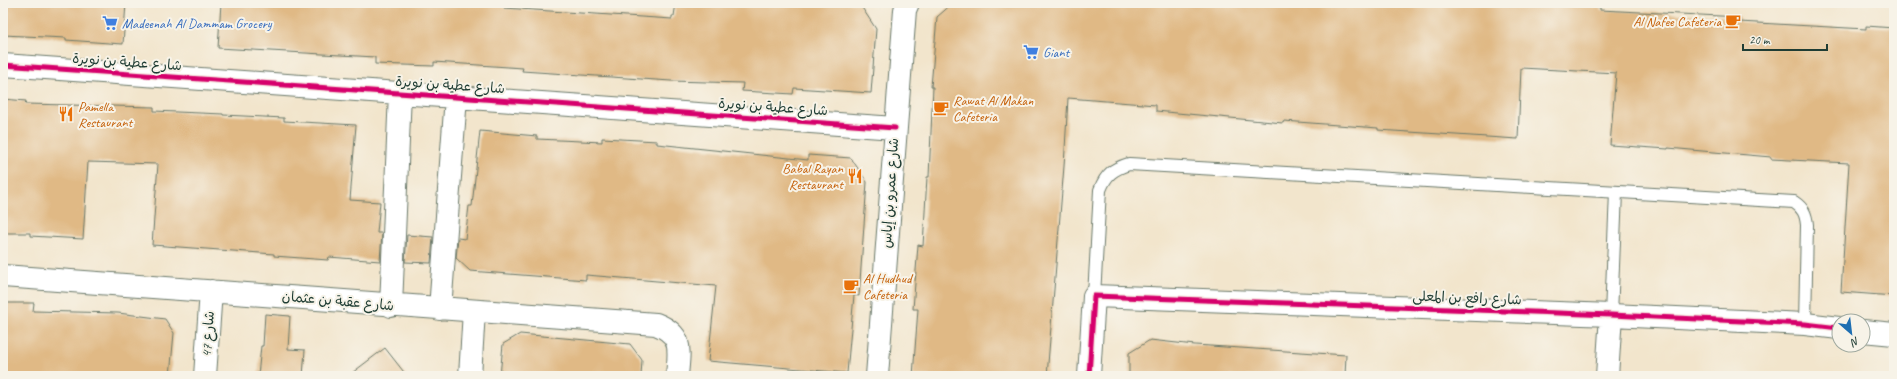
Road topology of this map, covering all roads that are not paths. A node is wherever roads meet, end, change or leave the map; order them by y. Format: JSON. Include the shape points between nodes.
{"nodes":[{"id":1,"x":905,"y":5,"type":"edge"},
{"id":2,"x":3,"y":65,"type":"edge"},
{"id":3,"x":400,"y":93,"type":"junction"},
{"id":4,"x":456,"y":97,"type":"junction"},
{"id":5,"x":895,"y":128,"type":"junction"},
{"id":6,"x":1616,"y":192,"type":"junction"},
{"id":7,"x":3,"y":276,"type":"edge"},
{"id":8,"x":211,"y":291,"type":"junction"},
{"id":9,"x":1094,"y":296,"type":"junction"},
{"id":10,"x":391,"y":306,"type":"junction"},
{"id":11,"x":440,"y":309,"type":"junction"},
{"id":12,"x":474,"y":311,"type":"junction"},
{"id":13,"x":1611,"y":315,"type":"junction"},
{"id":14,"x":1805,"y":324,"type":"junction"},
{"id":15,"x":1831,"y":327,"type":"edge"},
{"id":16,"x":1871,"y":332,"type":"edge"},
{"id":17,"x":1894,"y":334,"type":"edge"},
{"id":18,"x":205,"y":376,"type":"edge"},
{"id":19,"x":470,"y":376,"type":"edge"},
{"id":20,"x":677,"y":376,"type":"edge"},
{"id":21,"x":877,"y":376,"type":"edge"},
{"id":22,"x":1089,"y":376,"type":"edge"},
{"id":23,"x":1607,"y":376,"type":"edge"}],
"edges":[{"from":1,"to":5,"type":"street","name":"شارع عمرو بن إياس"},
{"from":2,"to":3,"type":"street","name":"شارع عطية بن نويرة"},
{"from":3,"to":4,"type":"street","name":"شارع عطية بن نويرة"},
{"from":3,"to":10,"type":"street"},
{"from":4,"to":5,"type":"street","name":"شارع عطية بن نويرة"},
{"from":4,"to":11,"type":"street"},
{"from":5,"to":21,"type":"street","name":"شارع عمرو بن إياس"},
{"from":6,"to":9,"type":"lane","via":[[1129,164],[1114,169],[1104,179],[1100,190]]},
{"from":6,"to":13,"type":"lane"},
{"from":6,"to":14,"type":"lane","via":[[1785,200],[1798,204],[1806,215],[1807,224]]},
{"from":7,"to":8,"type":"street","name":"شارع عقبة بن عثمان"},
{"from":8,"to":10,"type":"street","name":"شارع عقبة بن عثمان"},
{"from":8,"to":18,"type":"street","name":"شارع 47"},
{"from":9,"to":13,"type":"street","name":"شارع رافع بن المعلى"},
{"from":9,"to":22,"type":"street"},
{"from":10,"to":11,"type":"street","name":"شارع عقبة بن عثمان"},
{"from":11,"to":12,"type":"street","name":"شارع عقبة بن عثمان"},
{"from":12,"to":19,"type":"street"},
{"from":12,"to":20,"type":"street","name":"شارع عقبة بن عثمان","via":[[656,324],[671,331],[679,344]]},
{"from":13,"to":14,"type":"street","name":"شارع رافع بن المعلى"},
{"from":13,"to":23,"type":"street"},
{"from":14,"to":15,"type":"street","name":"شارع رافع بن المعلى"},
{"from":16,"to":17,"type":"street"}]}
